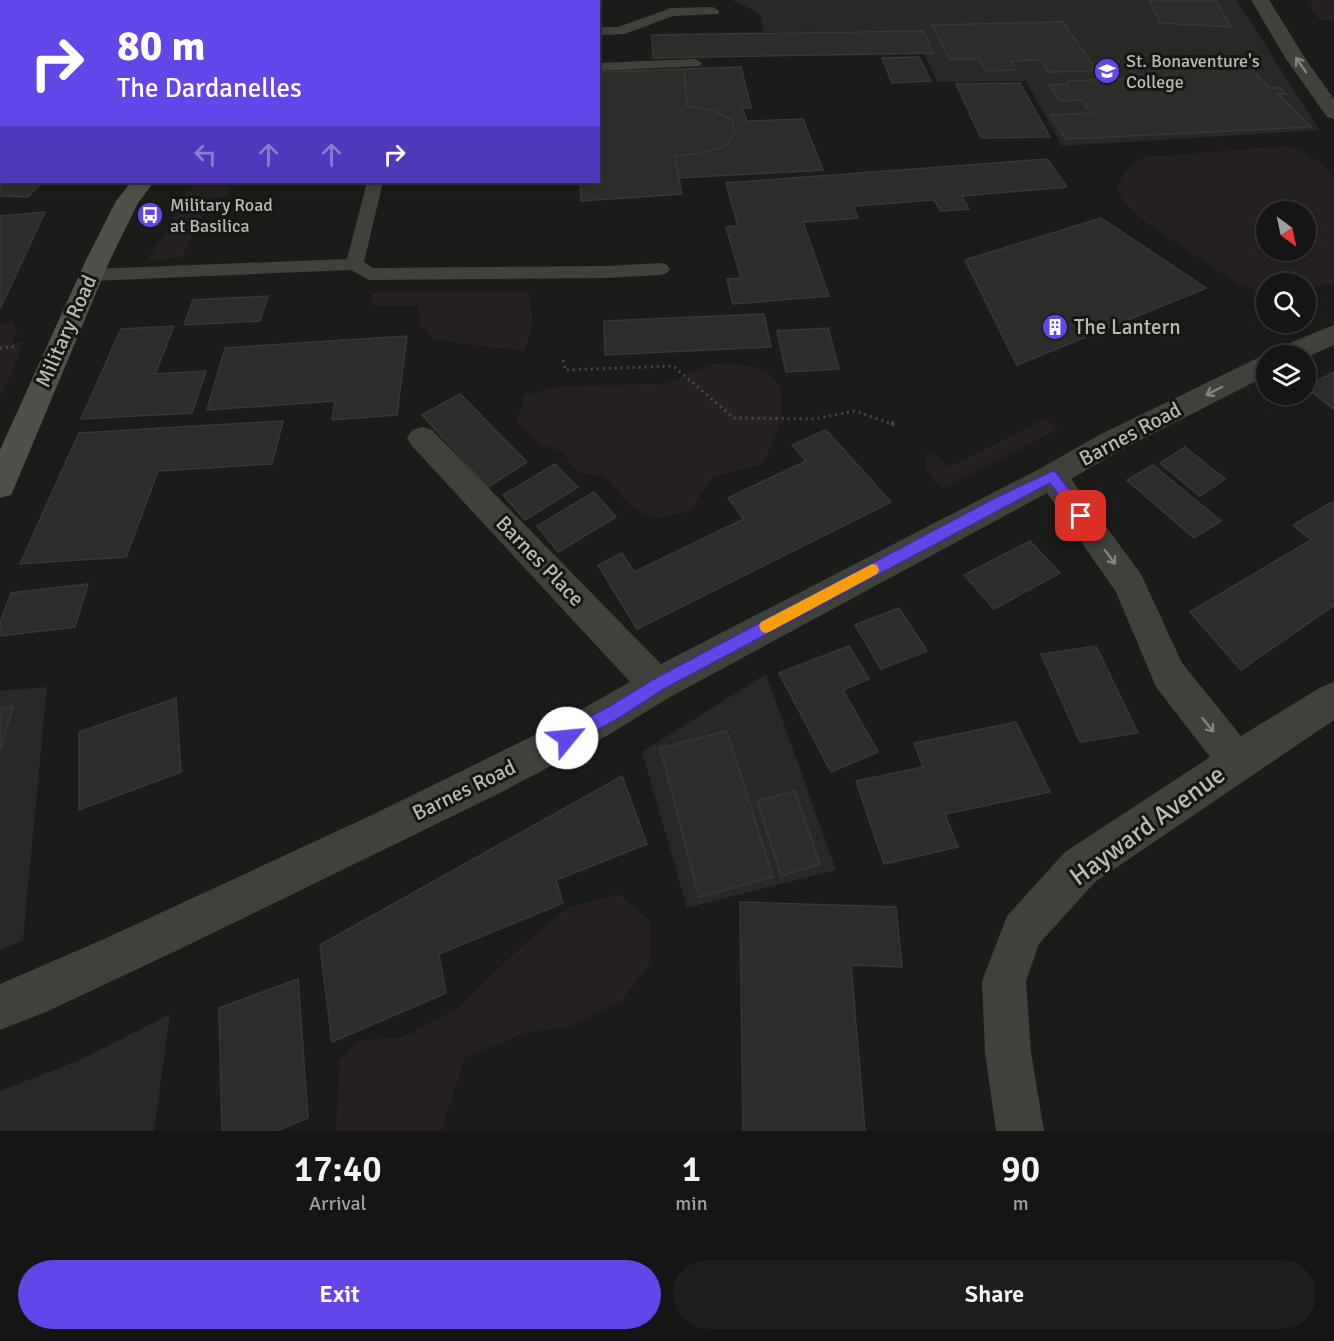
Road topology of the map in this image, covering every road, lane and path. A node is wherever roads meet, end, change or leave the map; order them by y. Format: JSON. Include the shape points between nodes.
{"nodes":[{"id":1,"x":1260,"y":0,"type":"edge"},
{"id":2,"x":713,"y":11,"type":"dead end"},
{"id":3,"x":600,"y":31,"type":"edge"},
{"id":4,"x":695,"y":63,"type":"dead end"},
{"id":5,"x":600,"y":67,"type":"edge"},
{"id":6,"x":1334,"y":113,"type":"edge"},
{"id":7,"x":142,"y":183,"type":"edge"},
{"id":8,"x":375,"y":183,"type":"edge"},
{"id":9,"x":356,"y":264,"type":"junction"},
{"id":10,"x":661,"y":268,"type":"dead end"},
{"id":11,"x":92,"y":275,"type":"junction"},
{"id":12,"x":1334,"y":334,"type":"edge"},
{"id":13,"x":1310,"y":345,"type":"edge"},
{"id":14,"x":0,"y":348,"type":"edge"},
{"id":15,"x":5,"y":348,"type":"dead end"},
{"id":16,"x":563,"y":360,"type":"dead end"},
{"id":17,"x":1256,"y":369,"type":"edge"},
{"id":18,"x":896,"y":425,"type":"dead end"},
{"id":19,"x":422,"y":438,"type":"dead end"},
{"id":20,"x":1052,"y":476,"type":"junction"},
{"id":21,"x":0,"y":486,"type":"edge"},
{"id":22,"x":657,"y":685,"type":"junction"},
{"id":23,"x":1334,"y":699,"type":"edge"},
{"id":24,"x":1237,"y":761,"type":"junction"},
{"id":25,"x":0,"y":1007,"type":"edge"},
{"id":26,"x":1020,"y":1131,"type":"edge"}],
"edges":[{"from":6,"to":1,"type":"street","one_way":true},
{"from":2,"to":3,"type":"lane","via":[[671,12],[620,31]]},
{"from":4,"to":5,"type":"lane"},
{"from":7,"to":11,"type":"main road","name":"Military Road","via":[[128,201]]},
{"from":8,"to":9,"type":"lane"},
{"from":9,"to":10,"type":"lane","via":[[369,274]]},
{"from":9,"to":11,"type":"lane"},
{"from":11,"to":21,"type":"main road","name":"Military Road"},
{"from":12,"to":13,"type":"street"},
{"from":14,"to":15,"type":"path"},
{"from":16,"to":18,"type":"path","via":[[566,370],[673,366],[734,418],[814,419],[855,411]]},
{"from":17,"to":20,"type":"street","name":"Barnes Road","one_way":true},
{"from":19,"to":22,"type":"street","name":"Barnes Place"},
{"from":20,"to":22,"type":"street","name":"Barnes Road"},
{"from":20,"to":24,"type":"street","one_way":true,"via":[[1129,584],[1169,675]]},
{"from":22,"to":25,"type":"street","name":"Barnes Road","via":[[480,783],[273,884]]},
{"from":23,"to":24,"type":"street","name":"Hayward Avenue"},
{"from":24,"to":26,"type":"street","name":"Hayward Avenue","via":[[1080,867],[1022,931],[1004,981],[1008,1052]]}]}
